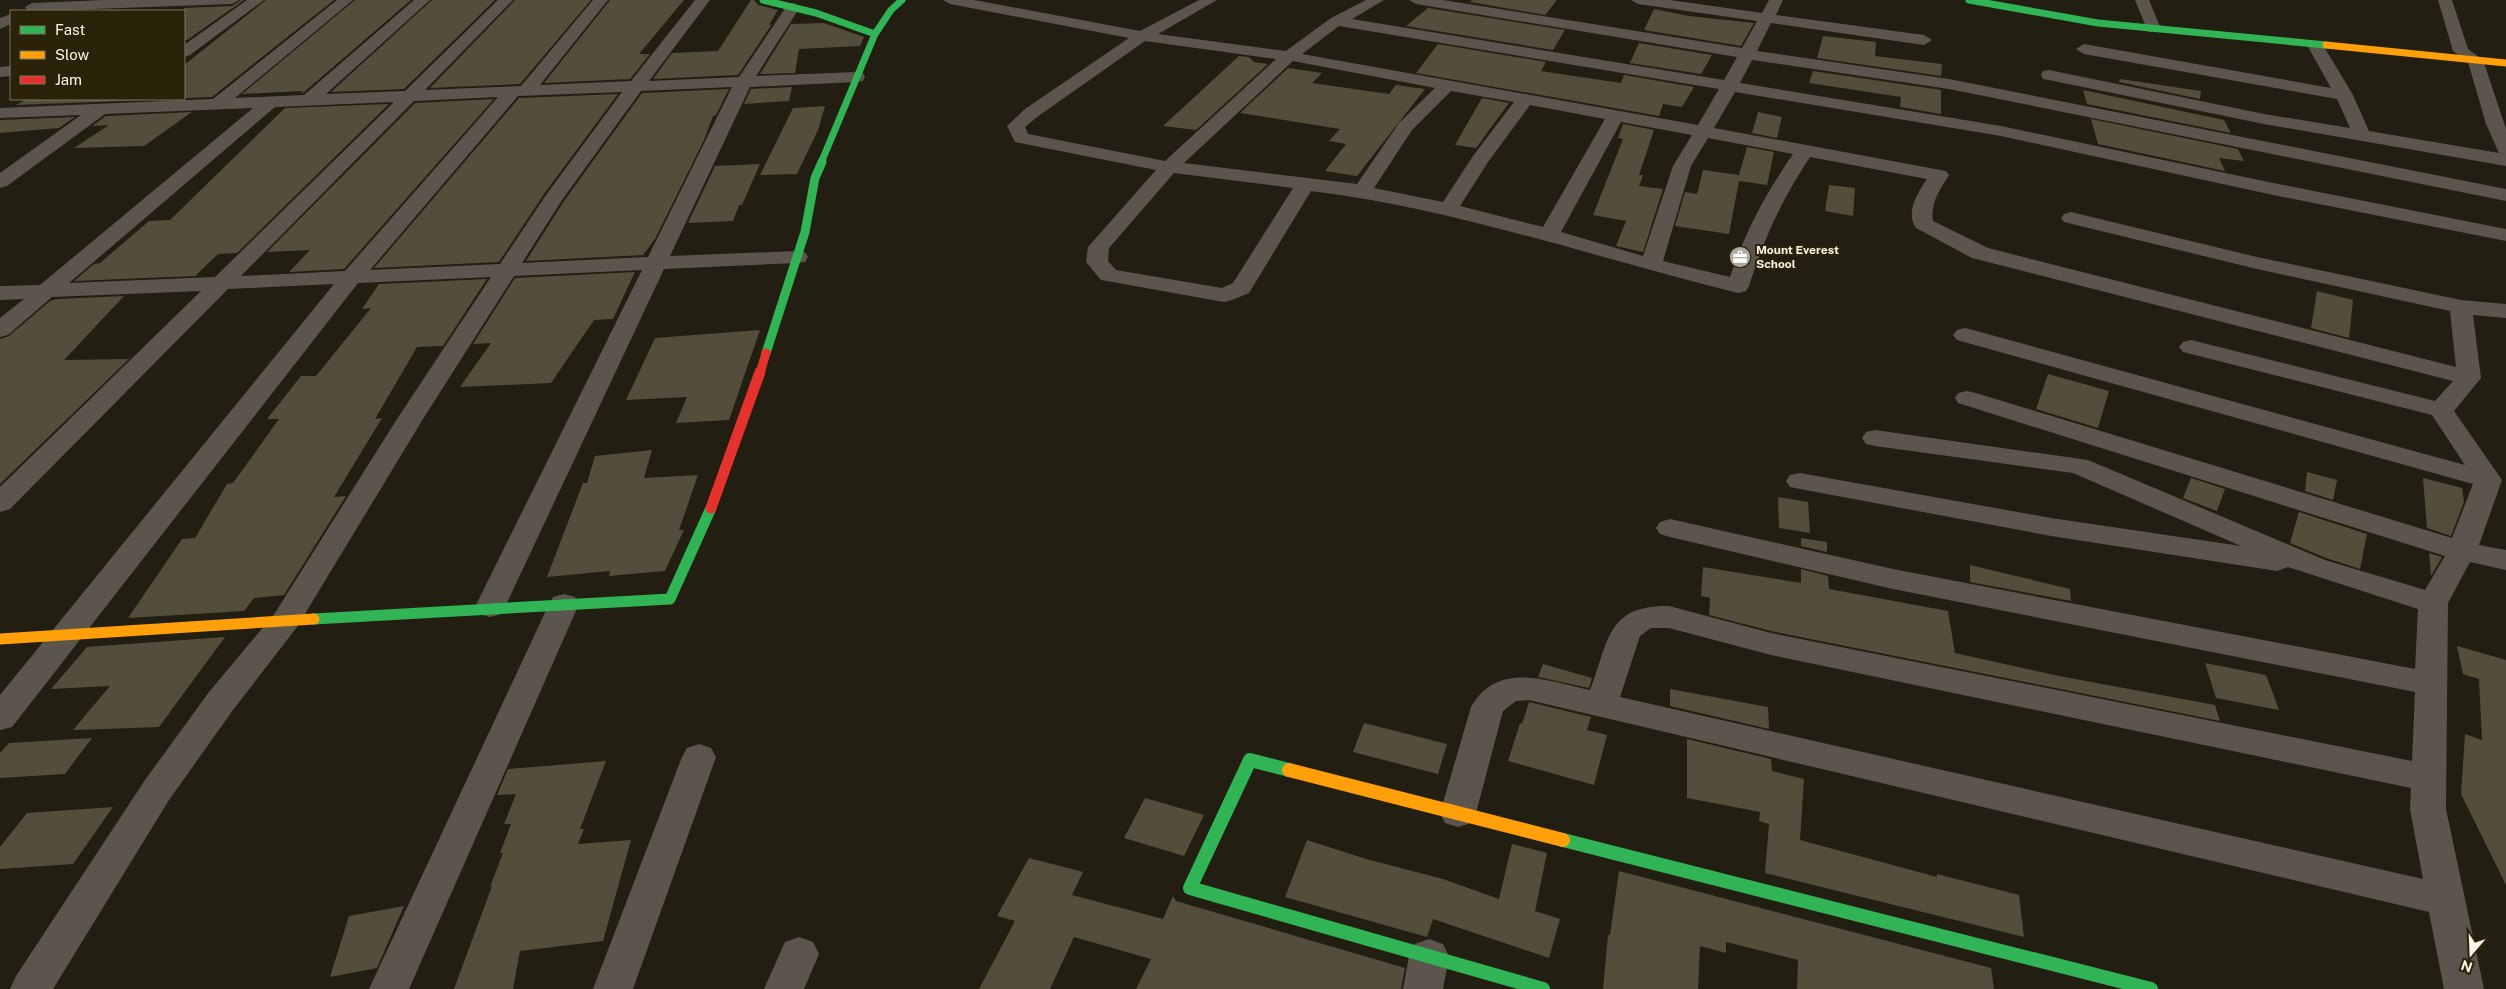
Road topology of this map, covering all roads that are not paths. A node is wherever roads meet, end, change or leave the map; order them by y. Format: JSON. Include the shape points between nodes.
{"nodes":[{"id":1,"x":232,"y":0,"type":"edge"},
{"id":2,"x":242,"y":0,"type":"edge"},
{"id":3,"x":257,"y":0,"type":"edge"},
{"id":4,"x":346,"y":0,"type":"edge"},
{"id":5,"x":423,"y":0,"type":"edge"},
{"id":6,"x":506,"y":0,"type":"edge"},
{"id":7,"x":601,"y":0,"type":"edge"},
{"id":8,"x":703,"y":0,"type":"edge"},
{"id":9,"x":763,"y":0,"type":"edge"},
{"id":10,"x":902,"y":0,"type":"edge"},
{"id":11,"x":950,"y":0,"type":"edge"},
{"id":12,"x":1210,"y":0,"type":"edge"},
{"id":13,"x":1377,"y":0,"type":"edge"},
{"id":14,"x":1416,"y":0,"type":"edge"},
{"id":15,"x":1638,"y":0,"type":"edge"},
{"id":16,"x":1776,"y":0,"type":"edge"},
{"id":17,"x":1970,"y":0,"type":"edge"},
{"id":18,"x":2142,"y":0,"type":"edge"},
{"id":19,"x":2445,"y":0,"type":"edge"},
{"id":20,"x":33,"y":6,"type":"edge"},
{"id":21,"x":794,"y":8,"type":"junction"},
{"id":22,"x":1766,"y":18,"type":"junction"},
{"id":23,"x":1336,"y":21,"type":"junction"},
{"id":24,"x":2153,"y":29,"type":"junction"},
{"id":25,"x":198,"y":32,"type":"edge"},
{"id":26,"x":875,"y":34,"type":"junction"},
{"id":27,"x":1142,"y":36,"type":"junction"},
{"id":28,"x":1924,"y":40,"type":"dead end"},
{"id":29,"x":185,"y":41,"type":"edge"},
{"id":30,"x":2315,"y":44,"type":"junction"},
{"id":31,"x":2084,"y":50,"type":"dead end"},
{"id":32,"x":185,"y":51,"type":"edge"},
{"id":33,"x":1747,"y":54,"type":"junction"},
{"id":34,"x":1288,"y":56,"type":"junction"},
{"id":35,"x":2475,"y":60,"type":"junction"},
{"id":36,"x":2506,"y":63,"type":"edge"},
{"id":37,"x":858,"y":75,"type":"junction"},
{"id":38,"x":2049,"y":75,"type":"dead end"},
{"id":39,"x":744,"y":81,"type":"junction"},
{"id":40,"x":1448,"y":84,"type":"junction"},
{"id":41,"x":636,"y":85,"type":"junction"},
{"id":42,"x":1730,"y":85,"type":"junction"},
{"id":43,"x":523,"y":89,"type":"junction"},
{"id":44,"x":412,"y":93,"type":"junction"},
{"id":45,"x":2344,"y":94,"type":"junction"},
{"id":46,"x":311,"y":98,"type":"junction"},
{"id":47,"x":1526,"y":99,"type":"junction"},
{"id":48,"x":220,"y":102,"type":"junction"},
{"id":49,"x":270,"y":102,"type":"junction"},
{"id":50,"x":101,"y":104,"type":"edge"},
{"id":51,"x":0,"y":113,"type":"edge"},
{"id":52,"x":1616,"y":115,"type":"junction"},
{"id":53,"x":2264,"y":118,"type":"junction"},
{"id":54,"x":2500,"y":125,"type":"edge"},
{"id":55,"x":1703,"y":131,"type":"junction"},
{"id":56,"x":2362,"y":135,"type":"junction"},
{"id":57,"x":2262,"y":146,"type":"junction"},
{"id":58,"x":1806,"y":150,"type":"junction"},
{"id":59,"x":2506,"y":150,"type":"edge"},
{"id":60,"x":2506,"y":160,"type":"edge"},
{"id":61,"x":1169,"y":167,"type":"junction"},
{"id":62,"x":0,"y":171,"type":"edge"},
{"id":63,"x":0,"y":182,"type":"edge"},
{"id":64,"x":1306,"y":183,"type":"junction"},
{"id":65,"x":1362,"y":191,"type":"junction"},
{"id":66,"x":2506,"y":195,"type":"edge"},
{"id":67,"x":1448,"y":209,"type":"junction"},
{"id":68,"x":2072,"y":218,"type":"dead end"},
{"id":69,"x":1548,"y":235,"type":"junction"},
{"id":70,"x":2506,"y":235,"type":"edge"},
{"id":71,"x":797,"y":257,"type":"junction"},
{"id":72,"x":656,"y":264,"type":"junction"},
{"id":73,"x":1650,"y":265,"type":"junction"},
{"id":74,"x":508,"y":271,"type":"junction"},
{"id":75,"x":351,"y":278,"type":"junction"},
{"id":76,"x":219,"y":284,"type":"junction"},
{"id":77,"x":46,"y":291,"type":"junction"},
{"id":78,"x":0,"y":293,"type":"edge"},
{"id":79,"x":2461,"y":307,"type":"junction"},
{"id":80,"x":2506,"y":311,"type":"edge"},
{"id":81,"x":0,"y":330,"type":"edge"},
{"id":82,"x":1965,"y":335,"type":"dead end"},
{"id":83,"x":2191,"y":347,"type":"dead end"},
{"id":84,"x":2469,"y":378,"type":"junction"},
{"id":85,"x":1967,"y":398,"type":"dead end"},
{"id":86,"x":2441,"y":410,"type":"junction"},
{"id":87,"x":1875,"y":438,"type":"dead end"},
{"id":88,"x":2488,"y":480,"type":"junction"},
{"id":89,"x":1800,"y":481,"type":"dead end"},
{"id":90,"x":0,"y":503,"type":"edge"},
{"id":91,"x":1670,"y":528,"type":"dead end"},
{"id":92,"x":2462,"y":550,"type":"junction"},
{"id":93,"x":2506,"y":560,"type":"edge"},
{"id":94,"x":2315,"y":567,"type":"junction"},
{"id":95,"x":2433,"y":603,"type":"junction"},
{"id":96,"x":564,"y":604,"type":"junction"},
{"id":97,"x":490,"y":607,"type":"junction"},
{"id":98,"x":286,"y":620,"type":"junction"},
{"id":99,"x":67,"y":635,"type":"junction"},
{"id":100,"x":0,"y":640,"type":"edge"},
{"id":101,"x":2431,"y":684,"type":"junction"},
{"id":102,"x":1600,"y":705,"type":"junction"},
{"id":103,"x":0,"y":718,"type":"edge"},
{"id":104,"x":699,"y":757,"type":"dead end"},
{"id":105,"x":2428,"y":778,"type":"junction"},
{"id":106,"x":1458,"y":813,"type":"junction"},
{"id":107,"x":2446,"y":900,"type":"junction"},
{"id":108,"x":1426,"y":973,"type":"edge"},
{"id":109,"x":30,"y":989,"type":"edge"},
{"id":110,"x":389,"y":989,"type":"edge"},
{"id":111,"x":614,"y":989,"type":"edge"},
{"id":112,"x":1543,"y":989,"type":"edge"},
{"id":113,"x":2151,"y":989,"type":"edge"},
{"id":114,"x":2464,"y":989,"type":"edge"}],
"edges":[{"from":1,"to":20,"type":"street"},
{"from":2,"to":25,"type":"street"},
{"from":3,"to":25,"type":"street"},
{"from":4,"to":48,"type":"street"},
{"from":5,"to":46,"type":"street"},
{"from":6,"to":44,"type":"street"},
{"from":7,"to":43,"type":"street"},
{"from":8,"to":41,"type":"street"},
{"from":9,"to":21,"type":"street"},
{"from":10,"to":26,"type":"street"},
{"from":11,"to":27,"type":"street"},
{"from":12,"to":27,"type":"street"},
{"from":13,"to":23,"type":"street"},
{"from":14,"to":33,"type":"street"},
{"from":15,"to":22,"type":"street"},
{"from":16,"to":22,"type":"street"},
{"from":17,"to":24,"type":"street"},
{"from":18,"to":24,"type":"street"},
{"from":19,"to":35,"type":"street","via":[[2461,51]]},
{"from":21,"to":26,"type":"street"},
{"from":21,"to":39,"type":"street"},
{"from":22,"to":28,"type":"street"},
{"from":22,"to":33,"type":"street"},
{"from":23,"to":34,"type":"street"},
{"from":23,"to":42,"type":"street"},
{"from":24,"to":30,"type":"street"},
{"from":25,"to":29,"type":"street"},
{"from":25,"to":32,"type":"street"},
{"from":26,"to":37,"type":"street"},
{"from":27,"to":34,"type":"street"},
{"from":27,"to":61,"type":"street","via":[[1016,126],[1021,138]]},
{"from":30,"to":35,"type":"street"},
{"from":30,"to":45,"type":"street"},
{"from":31,"to":45,"type":"street"},
{"from":33,"to":42,"type":"street"},
{"from":33,"to":57,"type":"street","via":[[1949,84]]},
{"from":34,"to":40,"type":"street"},
{"from":34,"to":61,"type":"street"},
{"from":35,"to":36,"type":"street"},
{"from":35,"to":54,"type":"street"},
{"from":37,"to":39,"type":"street"},
{"from":37,"to":71,"type":"street","via":[[814,178],[805,232]]},
{"from":38,"to":53,"type":"street"},
{"from":39,"to":41,"type":"street"},
{"from":39,"to":72,"type":"street"},
{"from":40,"to":47,"type":"street"},
{"from":40,"to":65,"type":"street","via":[[1406,127]]},
{"from":41,"to":43,"type":"street"},
{"from":41,"to":74,"type":"street","via":[[553,199]]},
{"from":42,"to":55,"type":"street"},
{"from":42,"to":70,"type":"street","via":[[2001,131]]},
{"from":43,"to":44,"type":"street"},
{"from":43,"to":75,"type":"street"},
{"from":44,"to":46,"type":"street"},
{"from":44,"to":76,"type":"street"},
{"from":45,"to":56,"type":"street"},
{"from":46,"to":48,"type":"street"},
{"from":46,"to":49,"type":"street"},
{"from":47,"to":52,"type":"street"},
{"from":47,"to":67,"type":"street"},
{"from":48,"to":49,"type":"street"},
{"from":48,"to":50,"type":"street"},
{"from":49,"to":77,"type":"street"},
{"from":50,"to":51,"type":"street"},
{"from":50,"to":62,"type":"street"},
{"from":50,"to":63,"type":"street"},
{"from":52,"to":55,"type":"street"},
{"from":52,"to":69,"type":"street"},
{"from":53,"to":56,"type":"street"},
{"from":53,"to":57,"type":"street"},
{"from":54,"to":59,"type":"street"},
{"from":55,"to":58,"type":"street"},
{"from":55,"to":73,"type":"street","via":[[1682,166]]},
{"from":56,"to":60,"type":"street"},
{"from":57,"to":66,"type":"street"},
{"from":58,"to":73,"type":"street","via":[[1776,193],[1750,248],[1738,286]]},
{"from":58,"to":84,"type":"street","via":[[1939,175],[1926,194],[1920,216],[1922,224],[1980,252]]},
{"from":61,"to":64,"type":"street"},
{"from":61,"to":64,"type":"street","via":[[1099,246],[1097,262],[1109,275],[1224,295],[1241,288]]},
{"from":64,"to":65,"type":"street"},
{"from":65,"to":67,"type":"street"},
{"from":67,"to":69,"type":"street"},
{"from":68,"to":79,"type":"street","via":[[2256,263]]},
{"from":69,"to":73,"type":"street"},
{"from":71,"to":72,"type":"street"},
{"from":71,"to":96,"type":"street","via":[[747,412],[714,501],[670,599]]},
{"from":72,"to":74,"type":"street"},
{"from":72,"to":97,"type":"street"},
{"from":74,"to":75,"type":"street"},
{"from":74,"to":98,"type":"street","via":[[410,419]]},
{"from":75,"to":76,"type":"street"},
{"from":75,"to":99,"type":"street"},
{"from":76,"to":77,"type":"street"},
{"from":76,"to":90,"type":"street"},
{"from":77,"to":78,"type":"street"},
{"from":77,"to":81,"type":"street"},
{"from":79,"to":80,"type":"street"},
{"from":79,"to":84,"type":"street"},
{"from":82,"to":88,"type":"street"},
{"from":83,"to":86,"type":"street"},
{"from":84,"to":86,"type":"street"},
{"from":85,"to":92,"type":"street"},
{"from":86,"to":88,"type":"street"},
{"from":87,"to":94,"type":"street","via":[[2079,466]]},
{"from":88,"to":92,"type":"street"},
{"from":89,"to":94,"type":"street","via":[[2051,527]]},
{"from":91,"to":101,"type":"street","via":[[1893,579]]},
{"from":92,"to":93,"type":"street"},
{"from":92,"to":95,"type":"street"},
{"from":94,"to":95,"type":"street"},
{"from":95,"to":101,"type":"street"},
{"from":96,"to":97,"type":"street"},
{"from":96,"to":110,"type":"street"},
{"from":97,"to":98,"type":"street"},
{"from":98,"to":99,"type":"street"},
{"from":98,"to":109,"type":"street","via":[[221,701],[157,790]]},
{"from":99,"to":100,"type":"street"},
{"from":99,"to":103,"type":"street"},
{"from":101,"to":105,"type":"street"},
{"from":102,"to":105,"type":"street","via":[[1624,634],[1637,621],[1652,615],[1771,644]]},
{"from":102,"to":106,"type":"street","via":[[1529,688],[1511,689],[1499,694],[1488,707]]},
{"from":102,"to":107,"type":"street"},
{"from":104,"to":111,"type":"street"},
{"from":105,"to":107,"type":"street","via":[[2428,809]]},
{"from":106,"to":108,"type":"street","via":[[1250,760],[1190,888]]},
{"from":106,"to":113,"type":"street"},
{"from":107,"to":114,"type":"street"},
{"from":108,"to":112,"type":"street"}]}
